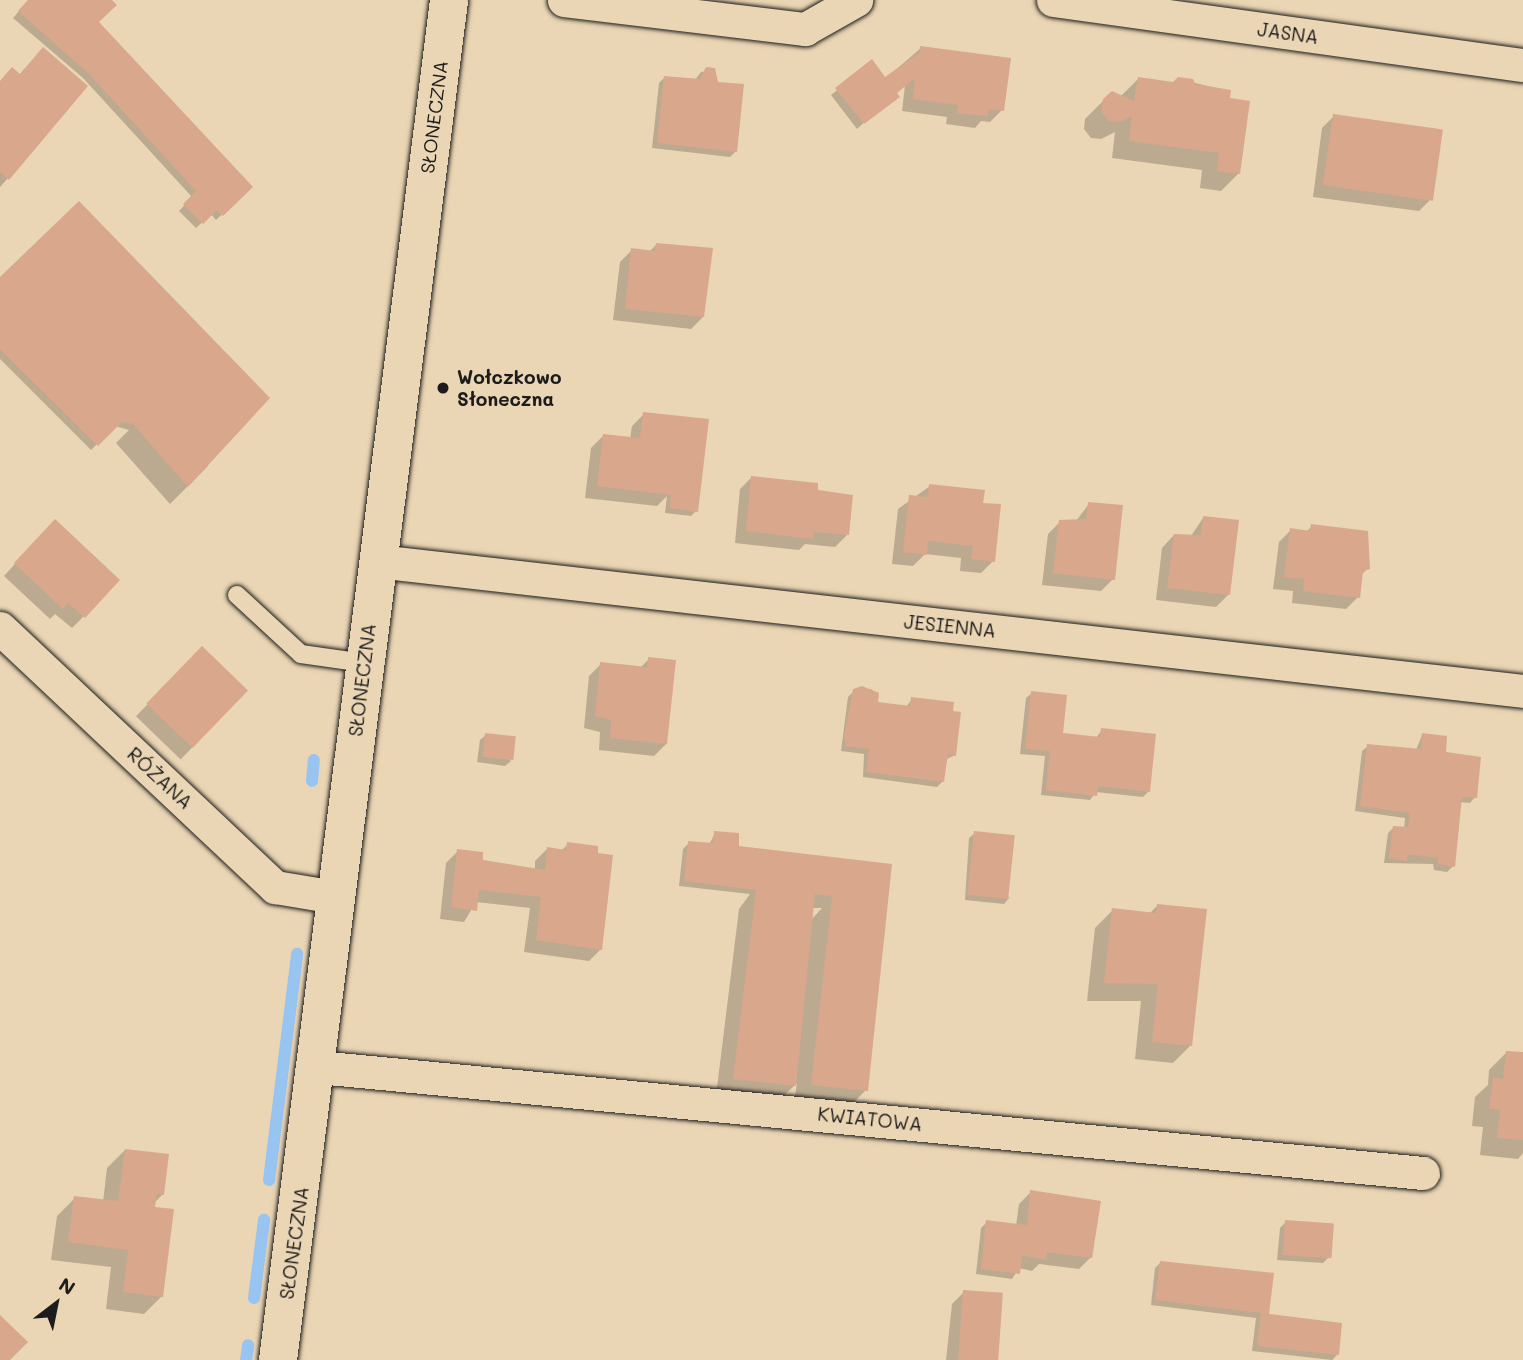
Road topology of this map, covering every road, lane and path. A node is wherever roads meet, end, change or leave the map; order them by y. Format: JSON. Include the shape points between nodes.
{"nodes":[{"id":1,"x":449,"y":0,"type":"edge"},
{"id":2,"x":564,"y":0,"type":"edge"},
{"id":3,"x":856,"y":0,"type":"edge"},
{"id":4,"x":1053,"y":0,"type":"edge"},
{"id":5,"x":1523,"y":65,"type":"edge"},
{"id":6,"x":377,"y":561,"type":"junction"},
{"id":7,"x":237,"y":595,"type":"dead end"},
{"id":8,"x":0,"y":628,"type":"edge"},
{"id":9,"x":364,"y":663,"type":"junction"},
{"id":10,"x":1523,"y":691,"type":"edge"},
{"id":11,"x":335,"y":897,"type":"junction"},
{"id":12,"x":318,"y":1067,"type":"junction"},
{"id":13,"x":1423,"y":1173,"type":"dead end"},
{"id":14,"x":278,"y":1360,"type":"edge"}],
"edges":[{"from":1,"to":6,"type":"street","name":"SŁONECZNA"},
{"from":2,"to":3,"type":"street","via":[[805,29]]},
{"from":4,"to":5,"type":"street","name":"JASNA"},
{"from":6,"to":9,"type":"street","name":"SŁONECZNA"},
{"from":6,"to":10,"type":"street","name":"JESIENNA"},
{"from":7,"to":9,"type":"lane","via":[[301,654]]},
{"from":8,"to":11,"type":"street","name":"RÓŻANA","via":[[275,887]]},
{"from":9,"to":11,"type":"street","name":"SŁONECZNA"},
{"from":11,"to":12,"type":"street","name":"SŁONECZNA"},
{"from":12,"to":13,"type":"street","name":"KWIATOWA"},
{"from":12,"to":14,"type":"street","name":"SŁONECZNA"}]}
